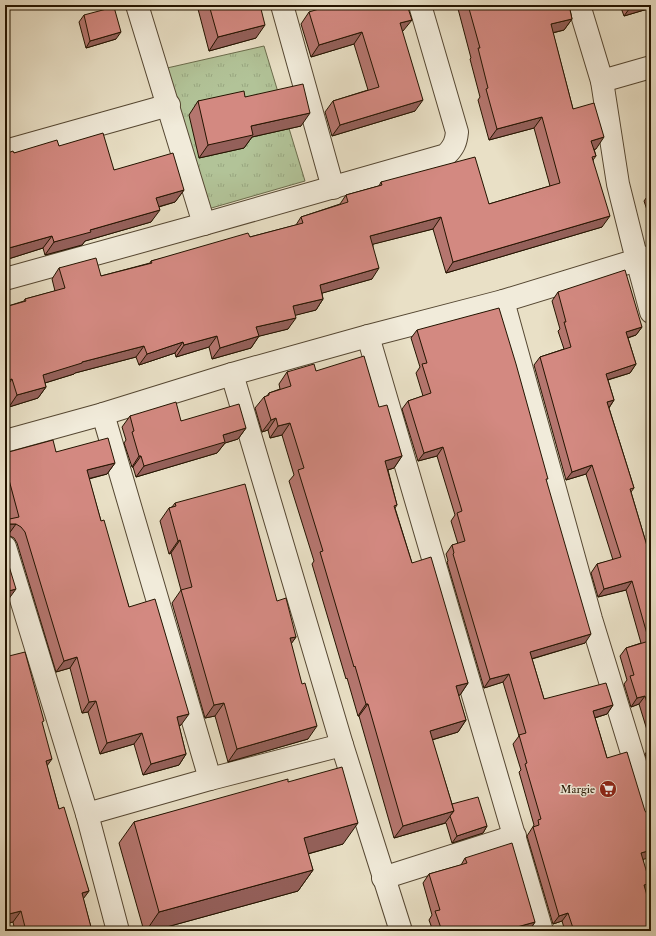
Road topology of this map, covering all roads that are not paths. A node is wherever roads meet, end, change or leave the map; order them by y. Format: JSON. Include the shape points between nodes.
{"nodes":[{"id":1,"x":137,"y":5,"type":"edge"},
{"id":2,"x":282,"y":5,"type":"edge"},
{"id":3,"x":420,"y":5,"type":"edge"},
{"id":4,"x":579,"y":5,"type":"edge"},
{"id":5,"x":651,"y":67,"type":"edge"},
{"id":6,"x":602,"y":81,"type":"junction"},
{"id":7,"x":169,"y":105,"type":"junction"},
{"id":8,"x":5,"y":151,"type":"edge"},
{"id":9,"x":334,"y":188,"type":"junction"},
{"id":10,"x":204,"y":224,"type":"junction"},
{"id":11,"x":644,"y":258,"type":"edge"},
{"id":12,"x":5,"y":279,"type":"edge"},
{"id":13,"x":503,"y":301,"type":"junction"},
{"id":14,"x":651,"y":312,"type":"edge"},
{"id":15,"x":368,"y":336,"type":"junction"},
{"id":16,"x":232,"y":374,"type":"junction"},
{"id":17,"x":104,"y":414,"type":"junction"},
{"id":18,"x":5,"y":442,"type":"edge"},
{"id":19,"x":5,"y":547,"type":"edge"},
{"id":20,"x":342,"y":745,"type":"junction"},
{"id":21,"x":210,"y":779,"type":"junction"},
{"id":22,"x":87,"y":814,"type":"junction"},
{"id":23,"x":651,"y":815,"type":"edge"},
{"id":24,"x":515,"y":836,"type":"junction"},
{"id":25,"x":383,"y":878,"type":"junction"},
{"id":26,"x":118,"y":931,"type":"edge"},
{"id":27,"x":401,"y":931,"type":"edge"},
{"id":28,"x":542,"y":931,"type":"edge"}],
"edges":[{"from":1,"to":7,"type":"street"},
{"from":2,"to":9,"type":"street"},
{"from":3,"to":9,"type":"street","via":[[457,132],[456,142],[446,155]]},
{"from":4,"to":6,"type":"street"},
{"from":5,"to":6,"type":"street"},
{"from":6,"to":11,"type":"street","via":[[618,184]]},
{"from":7,"to":8,"type":"street"},
{"from":7,"to":10,"type":"street"},
{"from":9,"to":10,"type":"street"},
{"from":10,"to":12,"type":"street"},
{"from":11,"to":13,"type":"street"},
{"from":11,"to":14,"type":"street"},
{"from":13,"to":15,"type":"street"},
{"from":13,"to":23,"type":"street","via":[[591,619]]},
{"from":15,"to":16,"type":"street"},
{"from":15,"to":24,"type":"street"},
{"from":16,"to":17,"type":"street"},
{"from":16,"to":20,"type":"street"},
{"from":17,"to":18,"type":"street"},
{"from":17,"to":21,"type":"street"},
{"from":19,"to":22,"type":"street"},
{"from":20,"to":21,"type":"street"},
{"from":20,"to":25,"type":"street"},
{"from":21,"to":22,"type":"street"},
{"from":22,"to":26,"type":"street"},
{"from":24,"to":25,"type":"street"},
{"from":24,"to":28,"type":"street"},
{"from":25,"to":27,"type":"street"}]}
